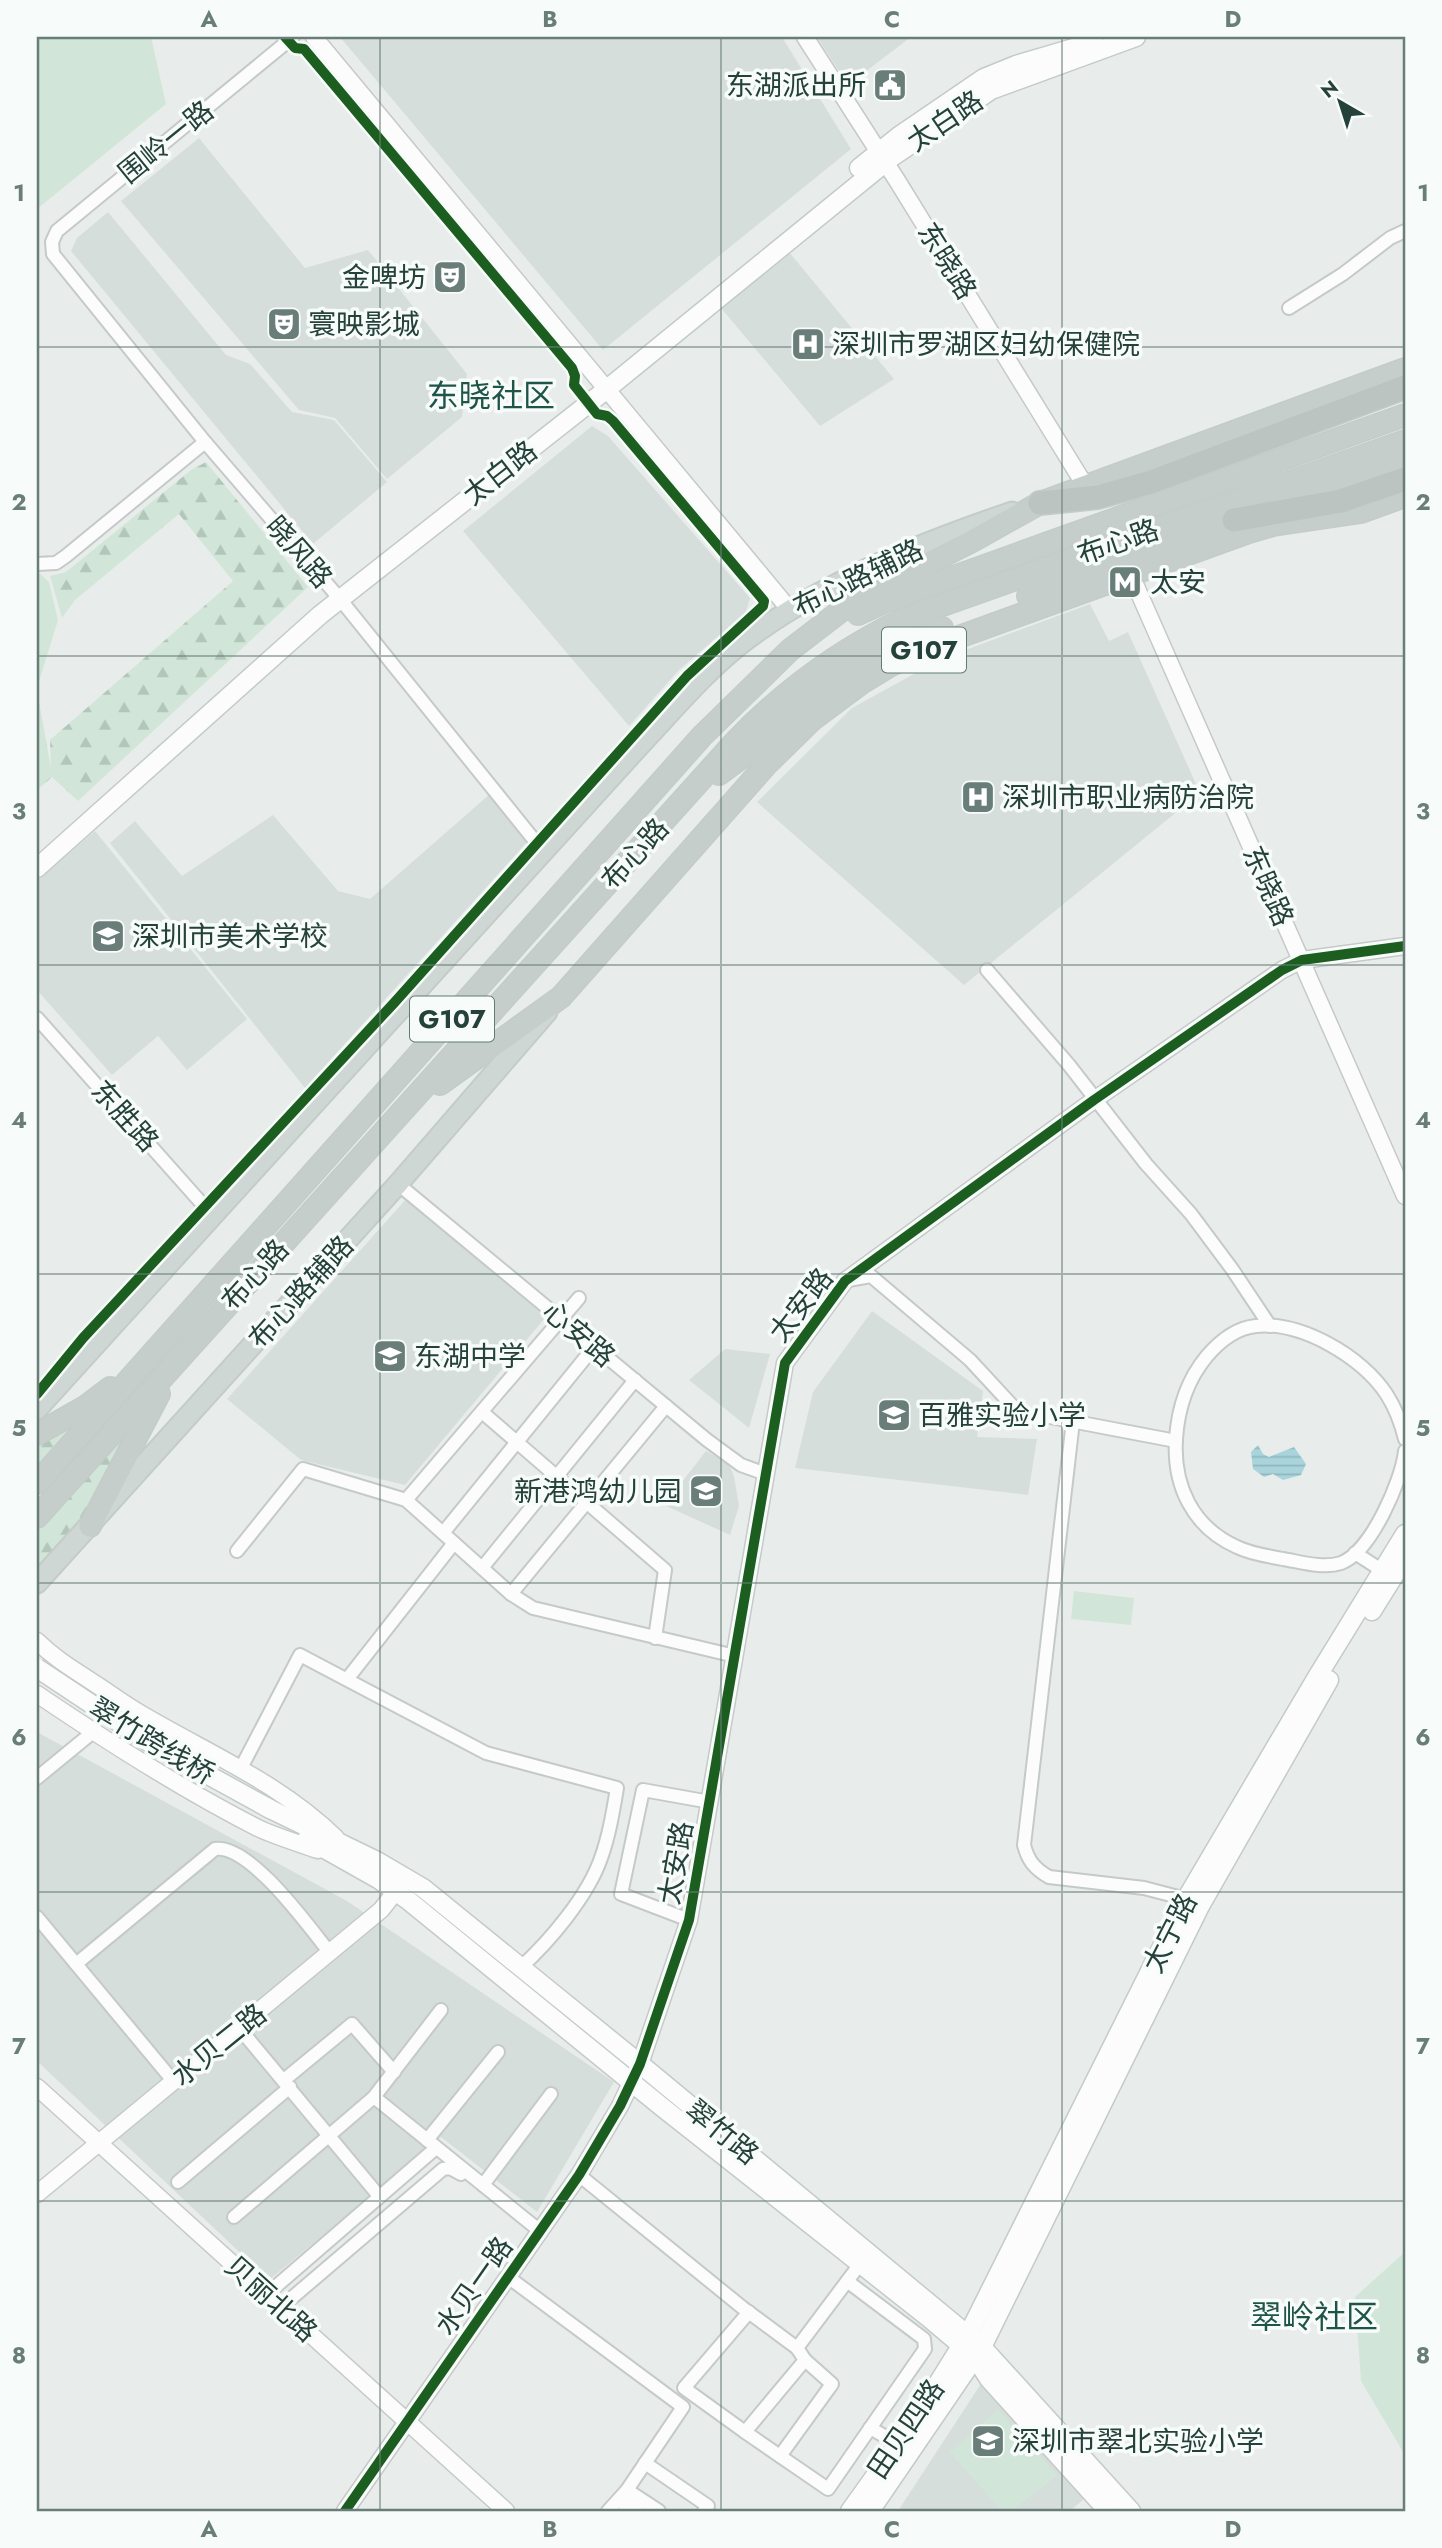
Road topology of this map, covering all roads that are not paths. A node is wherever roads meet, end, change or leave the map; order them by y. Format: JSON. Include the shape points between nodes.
{"nodes":[{"id":1,"x":293,"y":37,"type":"edge"},
{"id":2,"x":314,"y":37,"type":"edge"},
{"id":3,"x":804,"y":37,"type":"edge"},
{"id":4,"x":1110,"y":37,"type":"edge"},
{"id":5,"x":1136,"y":37,"type":"edge"},
{"id":6,"x":882,"y":157,"type":"junction"},
{"id":7,"x":1405,"y":231,"type":"edge"},
{"id":8,"x":53,"y":254,"type":"joint"},
{"id":9,"x":1289,"y":308,"type":"dead end"},
{"id":10,"x":1405,"y":369,"type":"edge"},
{"id":11,"x":603,"y":385,"type":"junction"},
{"id":12,"x":1405,"y":387,"type":"edge"},
{"id":13,"x":1405,"y":415,"type":"edge"},
{"id":14,"x":1405,"y":441,"type":"edge"},
{"id":15,"x":205,"y":442,"type":"junction"},
{"id":16,"x":1405,"y":461,"type":"edge"},
{"id":17,"x":1405,"y":479,"type":"edge"},
{"id":18,"x":1086,"y":487,"type":"junction"},
{"id":19,"x":1405,"y":496,"type":"edge"},
{"id":20,"x":1040,"y":503,"type":"junction"},
{"id":21,"x":1234,"y":520,"type":"junction"},
{"id":22,"x":37,"y":564,"type":"edge"},
{"id":23,"x":1131,"y":575,"type":"junction"},
{"id":24,"x":336,"y":595,"type":"junction"},
{"id":25,"x":790,"y":610,"type":"junction"},
{"id":26,"x":759,"y":681,"type":"junction"},
{"id":27,"x":679,"y":805,"type":"junction"},
{"id":28,"x":543,"y":851,"type":"junction"},
{"id":29,"x":37,"y":853,"type":"edge"},
{"id":30,"x":37,"y":869,"type":"edge"},
{"id":31,"x":1405,"y":946,"type":"edge"},
{"id":32,"x":1302,"y":960,"type":"junction"},
{"id":33,"x":987,"y":970,"type":"dead end"},
{"id":34,"x":561,"y":997,"type":"junction"},
{"id":35,"x":37,"y":1018,"type":"edge"},
{"id":36,"x":1094,"y":1100,"type":"junction"},
{"id":37,"x":407,"y":1107,"type":"junction"},
{"id":38,"x":398,"y":1184,"type":"junction"},
{"id":39,"x":1405,"y":1196,"type":"edge"},
{"id":40,"x":212,"y":1215,"type":"junction"},
{"id":41,"x":845,"y":1281,"type":"junction"},
{"id":42,"x":579,"y":1297,"type":"dead end"},
{"id":43,"x":561,"y":1319,"type":"junction"},
{"id":44,"x":1270,"y":1326,"type":"junction"},
{"id":45,"x":594,"y":1347,"type":"junction"},
{"id":46,"x":148,"y":1360,"type":"junction"},
{"id":47,"x":174,"y":1365,"type":"junction"},
{"id":48,"x":635,"y":1380,"type":"junction"},
{"id":49,"x":666,"y":1406,"type":"junction"},
{"id":50,"x":37,"y":1409,"type":"edge"},
{"id":51,"x":482,"y":1412,"type":"junction"},
{"id":52,"x":1073,"y":1421,"type":"junction"},
{"id":53,"x":37,"y":1434,"type":"edge"},
{"id":54,"x":1405,"y":1439,"type":"edge"},
{"id":55,"x":1176,"y":1441,"type":"junction"},
{"id":56,"x":517,"y":1442,"type":"junction"},
{"id":57,"x":1405,"y":1451,"type":"edge"},
{"id":58,"x":766,"y":1474,"type":"junction"},
{"id":59,"x":556,"y":1476,"type":"junction"},
{"id":60,"x":37,"y":1483,"type":"edge"},
{"id":61,"x":406,"y":1500,"type":"junction"},
{"id":62,"x":587,"y":1502,"type":"junction"},
{"id":63,"x":37,"y":1517,"type":"edge"},
{"id":64,"x":90,"y":1526,"type":"junction"},
{"id":65,"x":443,"y":1533,"type":"junction"},
{"id":66,"x":1405,"y":1534,"type":"edge"},
{"id":67,"x":454,"y":1543,"type":"junction"},
{"id":68,"x":237,"y":1551,"type":"dead end"},
{"id":69,"x":1355,"y":1553,"type":"junction"},
{"id":70,"x":1405,"y":1558,"type":"edge"},
{"id":71,"x":482,"y":1568,"type":"junction"},
{"id":72,"x":1382,"y":1571,"type":"junction"},
{"id":73,"x":37,"y":1583,"type":"edge"},
{"id":74,"x":511,"y":1594,"type":"junction"},
{"id":75,"x":655,"y":1638,"type":"junction"},
{"id":76,"x":37,"y":1641,"type":"edge"},
{"id":77,"x":37,"y":1651,"type":"edge"},
{"id":78,"x":735,"y":1656,"type":"junction"},
{"id":79,"x":57,"y":1659,"type":"junction"},
{"id":80,"x":37,"y":1668,"type":"edge"},
{"id":81,"x":37,"y":1678,"type":"edge"},
{"id":82,"x":348,"y":1678,"type":"junction"},
{"id":83,"x":37,"y":1694,"type":"edge"},
{"id":84,"x":93,"y":1732,"type":"junction"},
{"id":85,"x":241,"y":1768,"type":"junction"},
{"id":86,"x":37,"y":1778,"type":"edge"},
{"id":87,"x":710,"y":1802,"type":"junction"},
{"id":88,"x":269,"y":1812,"type":"junction"},
{"id":89,"x":341,"y":1851,"type":"junction"},
{"id":90,"x":396,"y":1891,"type":"junction"},
{"id":91,"x":1186,"y":1899,"type":"junction"},
{"id":92,"x":37,"y":1917,"type":"edge"},
{"id":93,"x":689,"y":1920,"type":"junction"},
{"id":94,"x":330,"y":1953,"type":"junction"},
{"id":95,"x":76,"y":1964,"type":"junction"},
{"id":96,"x":520,"y":1968,"type":"junction"},
{"id":97,"x":442,"y":2010,"type":"dead end"},
{"id":98,"x":240,"y":2029,"type":"junction"},
{"id":99,"x":498,"y":2052,"type":"dead end"},
{"id":100,"x":639,"y":2064,"type":"junction"},
{"id":101,"x":394,"y":2071,"type":"junction"},
{"id":102,"x":631,"y":2081,"type":"junction"},
{"id":103,"x":173,"y":2082,"type":"junction"},
{"id":104,"x":287,"y":2084,"type":"junction"},
{"id":105,"x":37,"y":2087,"type":"edge"},
{"id":106,"x":551,"y":2094,"type":"dead end"},
{"id":107,"x":374,"y":2098,"type":"junction"},
{"id":108,"x":331,"y":2135,"type":"junction"},
{"id":109,"x":97,"y":2142,"type":"junction"},
{"id":110,"x":431,"y":2144,"type":"junction"},
{"id":111,"x":579,"y":2175,"type":"junction"},
{"id":112,"x":178,"y":2182,"type":"dead end"},
{"id":113,"x":482,"y":2185,"type":"junction"},
{"id":114,"x":37,"y":2194,"type":"edge"},
{"id":115,"x":379,"y":2196,"type":"junction"},
{"id":116,"x":234,"y":2217,"type":"dead end"},
{"id":117,"x":538,"y":2235,"type":"junction"},
{"id":118,"x":860,"y":2264,"type":"junction"},
{"id":119,"x":508,"y":2277,"type":"junction"},
{"id":120,"x":847,"y":2281,"type":"junction"},
{"id":121,"x":266,"y":2295,"type":"junction"},
{"id":122,"x":280,"y":2308,"type":"junction"},
{"id":123,"x":750,"y":2312,"type":"junction"},
{"id":124,"x":972,"y":2346,"type":"junction"},
{"id":125,"x":797,"y":2348,"type":"junction"},
{"id":126,"x":805,"y":2360,"type":"junction"},
{"id":127,"x":407,"y":2422,"type":"junction"},
{"id":128,"x":921,"y":2424,"type":"junction"},
{"id":129,"x":870,"y":2428,"type":"junction"},
{"id":130,"x":745,"y":2431,"type":"junction"},
{"id":131,"x":897,"y":2443,"type":"junction"},
{"id":132,"x":780,"y":2456,"type":"junction"},
{"id":133,"x":646,"y":2463,"type":"junction"},
{"id":134,"x":627,"y":2490,"type":"junction"},
{"id":135,"x":345,"y":2511,"type":"edge"},
{"id":136,"x":506,"y":2511,"type":"edge"},
{"id":137,"x":608,"y":2511,"type":"edge"},
{"id":138,"x":624,"y":2511,"type":"edge"},
{"id":139,"x":639,"y":2511,"type":"edge"},
{"id":140,"x":659,"y":2511,"type":"edge"},
{"id":141,"x":704,"y":2511,"type":"edge"},
{"id":142,"x":850,"y":2511,"type":"edge"},
{"id":143,"x":870,"y":2511,"type":"edge"},
{"id":144,"x":1108,"y":2511,"type":"edge"},
{"id":145,"x":1131,"y":2511,"type":"edge"}],
"edges":[{"from":1,"to":8,"type":"street","name":"围岭一路","via":[[57,231]]},
{"from":2,"to":11,"type":"street"},
{"from":3,"to":6,"type":"street","name":"东晓路"},
{"from":4,"to":6,"type":"main road","name":"太白路","via":[[984,78]]},
{"from":5,"to":6,"type":"main road","name":"太白路","via":[[991,90]]},
{"from":6,"to":11,"type":"main road","name":"太白路"},
{"from":6,"to":18,"type":"street","name":"东晓路"},
{"from":7,"to":9,"type":"street"},
{"from":8,"to":15,"type":"street","name":"晓风路"},
{"from":10,"to":18,"type":"highway","name":"布心路辅路","number":"G107"},
{"from":11,"to":24,"type":"main road","name":"太白路"},
{"from":11,"to":25,"type":"street"},
{"from":12,"to":20,"type":"highway","via":[[1151,482],[1098,497]]},
{"from":13,"to":26,"type":"highway","name":"布心路","via":[[884,602],[815,639]]},
{"from":14,"to":27,"type":"highway","name":"布心路","via":[[881,630],[789,690]]},
{"from":15,"to":22,"type":"street","via":[[66,556],[56,563]]},
{"from":15,"to":24,"type":"street","name":"晓风路"},
{"from":16,"to":21,"type":"highway"},
{"from":17,"to":21,"type":"highway","via":[[1334,503]]},
{"from":18,"to":20,"type":"highway","name":"布心路辅路","number":"G107"},
{"from":19,"to":23,"type":"highway","name":"布心路辅路","number":"G107","via":[[1361,512],[1273,525]]},
{"from":20,"to":25,"type":"main road","name":"布心路辅路","via":[[906,551],[844,578]]},
{"from":20,"to":26,"type":"highway","name":"布心路","number":"G107","via":[[842,610]]},
{"from":21,"to":27,"type":"highway","via":[[879,653],[822,690]]},
{"from":23,"to":32,"type":"street","name":"东晓路"},
{"from":23,"to":34,"type":"highway","name":"布心路辅路","number":"G107","via":[[934,646],[851,690],[766,765]]},
{"from":24,"to":28,"type":"street","name":"晓风路"},
{"from":24,"to":29,"type":"main road","name":"太白路"},
{"from":24,"to":30,"type":"main road","name":"太白路"},
{"from":25,"to":28,"type":"main road","name":"布心路辅路","via":[[712,668]]},
{"from":26,"to":46,"type":"highway","name":"布心路","number":"G107","via":[[702,736]]},
{"from":27,"to":37,"type":"highway","name":"布心路"},
{"from":28,"to":40,"type":"main road","name":"布心路辅路"},
{"from":31,"to":32,"type":"street","name":"太安路"},
{"from":32,"to":36,"type":"street","name":"太安路"},
{"from":32,"to":39,"type":"street","name":"东晓路"},
{"from":33,"to":36,"type":"street"},
{"from":34,"to":37,"type":"highway","name":"布心路辅路","number":"G107"},
{"from":34,"to":38,"type":"main road","name":"布心路辅路"},
{"from":35,"to":40,"type":"street","name":"东胜路"},
{"from":36,"to":41,"type":"street","name":"太安路"},
{"from":36,"to":44,"type":"street","via":[[1191,1214]]},
{"from":37,"to":47,"type":"highway","name":"布心路","number":"G107"},
{"from":38,"to":43,"type":"street","name":"心安路"},
{"from":38,"to":64,"type":"main road","name":"布心路辅路"},
{"from":40,"to":50,"type":"main road","name":"布心路辅路"},
{"from":41,"to":52,"type":"street","via":[[871,1276],[970,1360],[1019,1413]]},
{"from":41,"to":58,"type":"street","name":"太安路","via":[[785,1363]]},
{"from":42,"to":43,"type":"street"},
{"from":43,"to":45,"type":"street","name":"心安路"},
{"from":43,"to":51,"type":"street"},
{"from":44,"to":54,"type":"street","via":[[1311,1336],[1365,1369],[1401,1419]]},
{"from":44,"to":55,"type":"street","via":[[1235,1332],[1208,1355],[1185,1391]]},
{"from":45,"to":48,"type":"street","name":"心安路"},
{"from":45,"to":56,"type":"street"},
{"from":46,"to":53,"type":"highway","via":[[85,1407]]},
{"from":46,"to":60,"type":"highway","name":"布心路","number":"G107"},
{"from":47,"to":63,"type":"highway","name":"布心路","number":"G107"},
{"from":47,"to":64,"type":"highway"},
{"from":48,"to":49,"type":"street","name":"心安路"},
{"from":48,"to":59,"type":"street"},
{"from":49,"to":58,"type":"street","name":"心安路","via":[[733,1460]]},
{"from":49,"to":62,"type":"street"},
{"from":51,"to":56,"type":"street"},
{"from":51,"to":61,"type":"street"},
{"from":52,"to":55,"type":"street"},
{"from":52,"to":91,"type":"street","via":[[1024,1845],[1028,1859],[1049,1877],[1144,1888]]},
{"from":55,"to":69,"type":"street","via":[[1178,1479],[1186,1499],[1200,1518],[1236,1547],[1330,1565]]},
{"from":56,"to":59,"type":"street"},
{"from":56,"to":65,"type":"street"},
{"from":57,"to":69,"type":"street","via":[[1394,1493]]},
{"from":58,"to":78,"type":"street","name":"太安路"},
{"from":59,"to":62,"type":"street"},
{"from":59,"to":71,"type":"street"},
{"from":61,"to":65,"type":"street"},
{"from":61,"to":68,"type":"street","via":[[303,1469]]},
{"from":62,"to":74,"type":"street"},
{"from":62,"to":75,"type":"street","via":[[665,1570]]},
{"from":64,"to":73,"type":"main road","name":"布心路辅路"},
{"from":65,"to":67,"type":"street"},
{"from":66,"to":72,"type":"main road","name":"太宁路"},
{"from":67,"to":71,"type":"street"},
{"from":67,"to":82,"type":"street"},
{"from":69,"to":72,"type":"street"},
{"from":70,"to":124,"type":"main road","name":"太宁路","via":[[1329,1680],[1200,1906]]},
{"from":71,"to":74,"type":"street"},
{"from":72,"to":91,"type":"main road","name":"太宁路"},
{"from":74,"to":75,"type":"street","via":[[544,1612]]},
{"from":75,"to":78,"type":"street"},
{"from":76,"to":79,"type":"street"},
{"from":77,"to":79,"type":"street"},
{"from":78,"to":87,"type":"street","name":"太安路"},
{"from":79,"to":85,"type":"street","via":[[136,1711]]},
{"from":80,"to":88,"type":"main road","name":"翠竹跨线桥","bridge":true,"via":[[150,1744]]},
{"from":81,"to":88,"type":"main road","name":"翠竹跨线桥","bridge":true,"via":[[131,1738]]},
{"from":82,"to":85,"type":"street","via":[[300,1655]]},
{"from":82,"to":96,"type":"street","via":[[486,1753],[617,1788],[601,1860],[562,1922]]},
{"from":83,"to":84,"type":"street"},
{"from":84,"to":86,"type":"street"},
{"from":84,"to":89,"type":"street","via":[[260,1829]]},
{"from":85,"to":89,"type":"street","via":[[313,1816]]},
{"from":87,"to":93,"type":"street","name":"太安路"},
{"from":87,"to":93,"type":"street","via":[[643,1790],[621,1894]]},
{"from":88,"to":89,"type":"main road","name":"翠竹路"},
{"from":89,"to":90,"type":"main road","name":"翠竹路"},
{"from":89,"to":96,"type":"main road","name":"翠竹路","via":[[401,1874],[423,1888]]},
{"from":90,"to":94,"type":"street","name":"水贝二路","via":[[388,1904]]},
{"from":90,"to":102,"type":"main road","name":"翠竹路"},
{"from":91,"to":124,"type":"main road","name":"太宁路"},
{"from":92,"to":95,"type":"street"},
{"from":93,"to":100,"type":"street","name":"太安路"},
{"from":94,"to":95,"type":"street","via":[[263,1874],[223,1848],[215,1849]]},
{"from":94,"to":98,"type":"street","name":"水贝二路"},
{"from":95,"to":103,"type":"street"},
{"from":96,"to":100,"type":"main road","name":"翠竹路"},
{"from":97,"to":101,"type":"street"},
{"from":98,"to":103,"type":"street","name":"水贝二路"},
{"from":98,"to":104,"type":"street"},
{"from":99,"to":110,"type":"street"},
{"from":100,"to":102,"type":"street","name":"太安路"},
{"from":100,"to":124,"type":"main road","name":"翠竹路"},
{"from":101,"to":104,"type":"street","via":[[352,2024]]},
{"from":101,"to":107,"type":"street"},
{"from":102,"to":111,"type":"street","name":"水贝一路"},
{"from":102,"to":118,"type":"main road","name":"翠竹路"},
{"from":103,"to":109,"type":"street","name":"水贝二路"},
{"from":104,"to":108,"type":"street"},
{"from":104,"to":112,"type":"street"},
{"from":105,"to":109,"type":"street","name":"贝丽北路"},
{"from":106,"to":113,"type":"street"},
{"from":107,"to":108,"type":"street"},
{"from":107,"to":110,"type":"street"},
{"from":108,"to":115,"type":"street"},
{"from":108,"to":116,"type":"street"},
{"from":109,"to":114,"type":"street","name":"水贝二路"},
{"from":109,"to":121,"type":"street","name":"贝丽北路"},
{"from":110,"to":113,"type":"street"},
{"from":110,"to":115,"type":"street"},
{"from":111,"to":117,"type":"street","name":"水贝一路"},
{"from":111,"to":123,"type":"street"},
{"from":113,"to":117,"type":"street"},
{"from":115,"to":121,"type":"street"},
{"from":117,"to":119,"type":"street","name":"水贝一路"},
{"from":117,"to":122,"type":"street","via":[[458,2172],[443,2169]]},
{"from":118,"to":120,"type":"street"},
{"from":118,"to":124,"type":"main road","name":"翠竹路"},
{"from":119,"to":127,"type":"street","name":"水贝一路"},
{"from":119,"to":133,"type":"street","via":[[683,2407]]},
{"from":120,"to":125,"type":"street"},
{"from":120,"to":129,"type":"street","via":[[924,2339],[925,2349]]},
{"from":121,"to":122,"type":"street","name":"贝丽北路"},
{"from":122,"to":127,"type":"street","name":"贝丽北路"},
{"from":123,"to":125,"type":"street"},
{"from":123,"to":130,"type":"street","via":[[684,2388]]},
{"from":124,"to":128,"type":"main road","name":"田贝四路"},
{"from":124,"to":144,"type":"main road","name":"翠竹路","via":[[989,2379]]},
{"from":124,"to":145,"type":"main road","name":"翠竹路"},
{"from":125,"to":126,"type":"street"},
{"from":126,"to":130,"type":"street"},
{"from":126,"to":132,"type":"street","via":[[832,2384]]},
{"from":127,"to":135,"type":"street","name":"水贝一路"},
{"from":127,"to":136,"type":"street","name":"贝丽北路"},
{"from":128,"to":131,"type":"main road","name":"田贝四路"},
{"from":128,"to":143,"type":"main road","name":"田贝四路"},
{"from":129,"to":131,"type":"street"},
{"from":129,"to":132,"type":"street","via":[[828,2489]]},
{"from":130,"to":132,"type":"street"},
{"from":131,"to":142,"type":"main road","name":"田贝四路"},
{"from":133,"to":134,"type":"street"},
{"from":133,"to":141,"type":"street","via":[[708,2506]]},
{"from":134,"to":137,"type":"street"},
{"from":134,"to":140,"type":"street"},
{"from":138,"to":139,"type":"street","via":[[629,2504]]}]}
